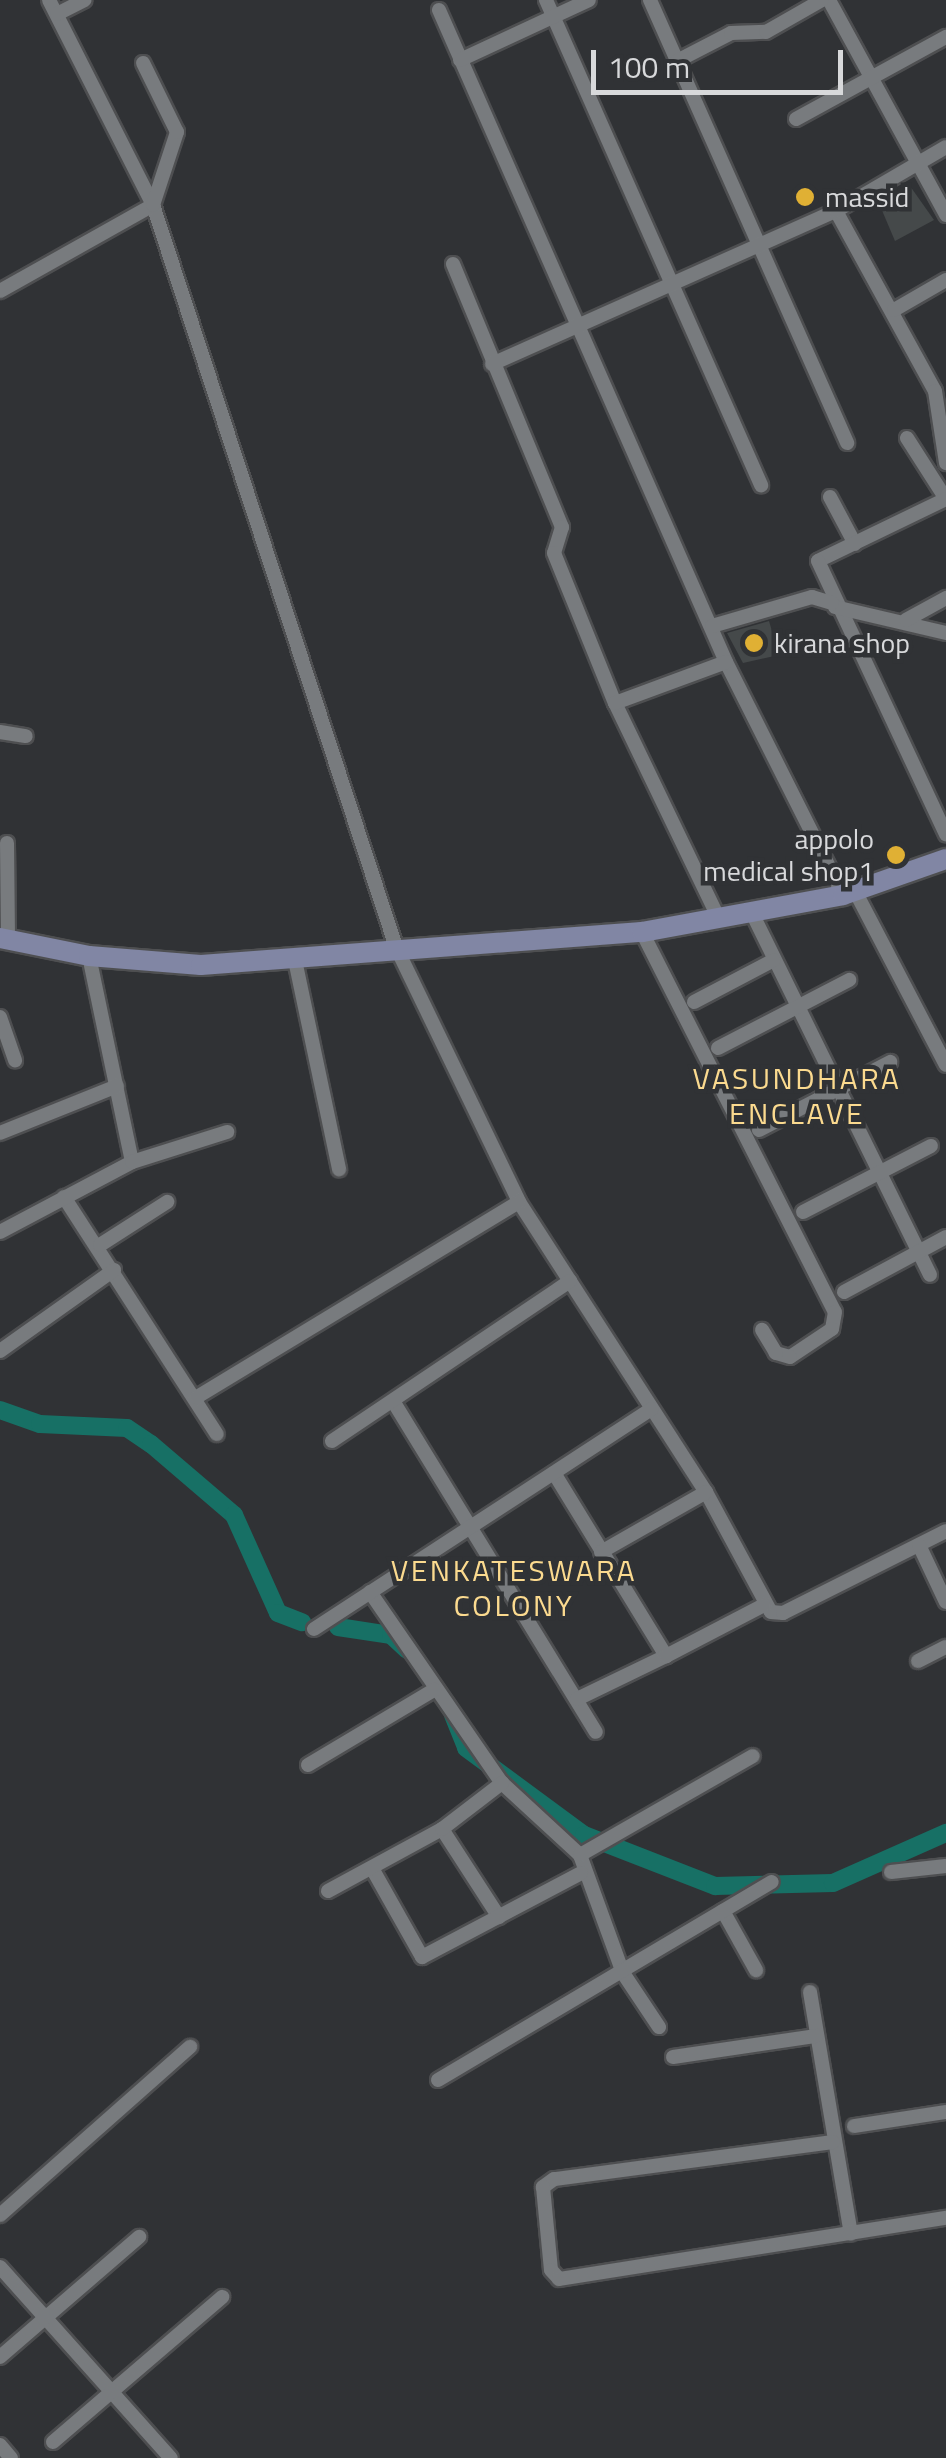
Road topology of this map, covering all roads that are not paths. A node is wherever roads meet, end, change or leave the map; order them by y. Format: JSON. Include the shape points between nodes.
{"nodes":[{"id":1,"x":49,"y":0,"type":"edge"},
{"id":2,"x":85,"y":0,"type":"edge"},
{"id":3,"x":546,"y":0,"type":"edge"},
{"id":4,"x":589,"y":0,"type":"edge"},
{"id":5,"x":650,"y":0,"type":"edge"},
{"id":6,"x":826,"y":0,"type":"edge"},
{"id":7,"x":439,"y":10,"type":"dead end"},
{"id":8,"x":57,"y":14,"type":"junction"},
{"id":9,"x":554,"y":18,"type":"junction"},
{"id":10,"x":946,"y":37,"type":"edge"},
{"id":11,"x":460,"y":60,"type":"junction"},
{"id":12,"x":677,"y":61,"type":"junction"},
{"id":13,"x":143,"y":63,"type":"dead end"},
{"id":14,"x":870,"y":78,"type":"junction"},
{"id":15,"x":796,"y":118,"type":"dead end"},
{"id":16,"x":946,"y":147,"type":"edge"},
{"id":17,"x":915,"y":163,"type":"junction"},
{"id":18,"x":153,"y":205,"type":"junction"},
{"id":19,"x":836,"y":212,"type":"junction"},
{"id":20,"x":946,"y":215,"type":"edge"},
{"id":21,"x":759,"y":244,"type":"junction"},
{"id":22,"x":453,"y":264,"type":"dead end"},
{"id":23,"x":946,"y":280,"type":"edge"},
{"id":24,"x":675,"y":288,"type":"junction"},
{"id":25,"x":0,"y":291,"type":"edge"},
{"id":26,"x":894,"y":310,"type":"junction"},
{"id":27,"x":582,"y":327,"type":"junction"},
{"id":28,"x":492,"y":364,"type":"junction"},
{"id":29,"x":907,"y":438,"type":"dead end"},
{"id":30,"x":847,"y":443,"type":"dead end"},
{"id":31,"x":946,"y":463,"type":"edge"},
{"id":32,"x":762,"y":485,"type":"dead end"},
{"id":33,"x":830,"y":497,"type":"dead end"},
{"id":34,"x":946,"y":499,"type":"edge"},
{"id":35,"x":855,"y":544,"type":"junction"},
{"id":36,"x":946,"y":598,"type":"edge"},
{"id":37,"x":833,"y":605,"type":"junction"},
{"id":38,"x":906,"y":620,"type":"junction"},
{"id":39,"x":712,"y":626,"type":"junction"},
{"id":40,"x":946,"y":633,"type":"edge"},
{"id":41,"x":726,"y":662,"type":"junction"},
{"id":42,"x":615,"y":703,"type":"junction"},
{"id":43,"x":0,"y":732,"type":"edge"},
{"id":44,"x":26,"y":736,"type":"dead end"},
{"id":45,"x":946,"y":834,"type":"edge"},
{"id":46,"x":7,"y":843,"type":"dead end"},
{"id":47,"x":946,"y":859,"type":"edge"},
{"id":48,"x":849,"y":893,"type":"junction"},
{"id":49,"x":753,"y":915,"type":"junction"},
{"id":50,"x":719,"y":919,"type":"junction"},
{"id":51,"x":642,"y":932,"type":"junction"},
{"id":52,"x":4,"y":939,"type":"edge"},
{"id":53,"x":396,"y":947,"type":"junction"},
{"id":54,"x":89,"y":956,"type":"junction"},
{"id":55,"x":295,"y":960,"type":"junction"},
{"id":56,"x":774,"y":960,"type":"junction"},
{"id":57,"x":850,"y":980,"type":"dead end"},
{"id":58,"x":694,"y":1002,"type":"dead end"},
{"id":59,"x":798,"y":1006,"type":"junction"},
{"id":60,"x":0,"y":1017,"type":"edge"},
{"id":61,"x":718,"y":1048,"type":"dead end"},
{"id":62,"x":14,"y":1060,"type":"dead end"},
{"id":63,"x":890,"y":1062,"type":"dead end"},
{"id":64,"x":946,"y":1065,"type":"edge"},
{"id":65,"x":117,"y":1086,"type":"junction"},
{"id":66,"x":839,"y":1089,"type":"junction"},
{"id":67,"x":758,"y":1130,"type":"dead end"},
{"id":68,"x":226,"y":1132,"type":"dead end"},
{"id":69,"x":0,"y":1133,"type":"edge"},
{"id":70,"x":931,"y":1146,"type":"dead end"},
{"id":71,"x":132,"y":1162,"type":"junction"},
{"id":72,"x":339,"y":1169,"type":"dead end"},
{"id":73,"x":880,"y":1172,"type":"junction"},
{"id":74,"x":64,"y":1197,"type":"junction"},
{"id":75,"x":167,"y":1202,"type":"dead end"},
{"id":76,"x":518,"y":1202,"type":"junction"},
{"id":77,"x":803,"y":1212,"type":"dead end"},
{"id":78,"x":0,"y":1232,"type":"edge"},
{"id":79,"x":946,"y":1237,"type":"edge"},
{"id":80,"x":100,"y":1245,"type":"junction"},
{"id":81,"x":918,"y":1251,"type":"junction"},
{"id":82,"x":114,"y":1270,"type":"junction"},
{"id":83,"x":930,"y":1276,"type":"dead end"},
{"id":84,"x":570,"y":1281,"type":"junction"},
{"id":85,"x":844,"y":1292,"type":"dead end"},
{"id":86,"x":762,"y":1330,"type":"dead end"},
{"id":87,"x":0,"y":1351,"type":"edge"},
{"id":88,"x":197,"y":1397,"type":"junction"},
{"id":89,"x":393,"y":1401,"type":"junction"},
{"id":90,"x":652,"y":1409,"type":"junction"},
{"id":91,"x":218,"y":1434,"type":"dead end"},
{"id":92,"x":332,"y":1441,"type":"dead end"},
{"id":93,"x":554,"y":1473,"type":"junction"},
{"id":94,"x":706,"y":1492,"type":"junction"},
{"id":95,"x":472,"y":1526,"type":"junction"},
{"id":96,"x":946,"y":1531,"type":"edge"},
{"id":97,"x":918,"y":1545,"type":"junction"},
{"id":98,"x":601,"y":1552,"type":"junction"},
{"id":99,"x":370,"y":1592,"type":"junction"},
{"id":100,"x":946,"y":1602,"type":"edge"},
{"id":101,"x":764,"y":1605,"type":"junction"},
{"id":102,"x":314,"y":1628,"type":"dead end"},
{"id":103,"x":946,"y":1648,"type":"edge"},
{"id":104,"x":666,"y":1656,"type":"junction"},
{"id":105,"x":918,"y":1661,"type":"dead end"},
{"id":106,"x":434,"y":1690,"type":"junction"},
{"id":107,"x":576,"y":1699,"type":"junction"},
{"id":108,"x":596,"y":1732,"type":"dead end"},
{"id":109,"x":752,"y":1756,"type":"dead end"},
{"id":110,"x":308,"y":1765,"type":"dead end"},
{"id":111,"x":502,"y":1784,"type":"junction"},
{"id":112,"x":442,"y":1829,"type":"junction"},
{"id":113,"x":580,"y":1855,"type":"junction"},
{"id":114,"x":946,"y":1866,"type":"edge"},
{"id":115,"x":373,"y":1870,"type":"junction"},
{"id":116,"x":892,"y":1872,"type":"dead end"},
{"id":117,"x":581,"y":1873,"type":"junction"},
{"id":118,"x":772,"y":1882,"type":"dead end"},
{"id":119,"x":328,"y":1890,"type":"dead end"},
{"id":120,"x":723,"y":1911,"type":"junction"},
{"id":121,"x":499,"y":1917,"type":"junction"},
{"id":122,"x":756,"y":1970,"type":"dead end"},
{"id":123,"x":623,"y":1973,"type":"junction"},
{"id":124,"x":810,"y":1992,"type":"dead end"},
{"id":125,"x":659,"y":2027,"type":"dead end"},
{"id":126,"x":816,"y":2036,"type":"junction"},
{"id":127,"x":190,"y":2047,"type":"dead end"},
{"id":128,"x":672,"y":2058,"type":"dead end"},
{"id":129,"x":438,"y":2080,"type":"dead end"},
{"id":130,"x":946,"y":2112,"type":"edge"},
{"id":131,"x":854,"y":2126,"type":"dead end"},
{"id":132,"x":833,"y":2142,"type":"junction"},
{"id":133,"x":0,"y":2215,"type":"edge"},
{"id":134,"x":946,"y":2218,"type":"edge"},
{"id":135,"x":851,"y":2234,"type":"junction"},
{"id":136,"x":139,"y":2237,"type":"dead end"},
{"id":137,"x":0,"y":2266,"type":"edge"},
{"id":138,"x":222,"y":2297,"type":"dead end"},
{"id":139,"x":46,"y":2318,"type":"junction"},
{"id":140,"x":0,"y":2357,"type":"edge"},
{"id":141,"x":112,"y":2392,"type":"junction"},
{"id":142,"x":52,"y":2442,"type":"dead end"},
{"id":143,"x":0,"y":2446,"type":"edge"},
{"id":144,"x":11,"y":2458,"type":"edge"},
{"id":145,"x":170,"y":2458,"type":"edge"}],
"edges":[{"from":1,"to":8,"type":"street"},
{"from":2,"to":8,"type":"street"},
{"from":3,"to":9,"type":"street"},
{"from":4,"to":9,"type":"street"},
{"from":5,"to":12,"type":"street"},
{"from":6,"to":12,"type":"street","via":[[766,32],[731,32]]},
{"from":6,"to":14,"type":"street"},
{"from":7,"to":11,"type":"street"},
{"from":8,"to":18,"type":"street"},
{"from":9,"to":11,"type":"street"},
{"from":9,"to":24,"type":"street"},
{"from":10,"to":14,"type":"street"},
{"from":11,"to":27,"type":"street"},
{"from":12,"to":21,"type":"street"},
{"from":13,"to":18,"type":"street","via":[[177,132]]},
{"from":14,"to":15,"type":"street"},
{"from":14,"to":17,"type":"street"},
{"from":16,"to":17,"type":"street"},
{"from":17,"to":19,"type":"street"},
{"from":17,"to":20,"type":"street"},
{"from":18,"to":25,"type":"street"},
{"from":18,"to":53,"type":"street"},
{"from":19,"to":21,"type":"street"},
{"from":19,"to":26,"type":"street"},
{"from":21,"to":24,"type":"street"},
{"from":21,"to":30,"type":"street"},
{"from":22,"to":28,"type":"street"},
{"from":23,"to":26,"type":"street"},
{"from":24,"to":27,"type":"street"},
{"from":24,"to":32,"type":"street"},
{"from":26,"to":31,"type":"street","via":[[935,390]]},
{"from":27,"to":28,"type":"street"},
{"from":27,"to":39,"type":"street"},
{"from":28,"to":42,"type":"street","via":[[562,527],[554,554]]},
{"from":29,"to":34,"type":"street"},
{"from":33,"to":35,"type":"street"},
{"from":34,"to":35,"type":"street"},
{"from":35,"to":37,"type":"street","via":[[818,560]]},
{"from":36,"to":38,"type":"street"},
{"from":37,"to":38,"type":"street"},
{"from":37,"to":39,"type":"street","via":[[812,597]]},
{"from":37,"to":45,"type":"street"},
{"from":38,"to":40,"type":"street"},
{"from":39,"to":41,"type":"street"},
{"from":41,"to":42,"type":"street"},
{"from":41,"to":48,"type":"street"},
{"from":42,"to":50,"type":"street"},
{"from":43,"to":44,"type":"street"},
{"from":46,"to":52,"type":"street"},
{"from":47,"to":48,"type":"street"},
{"from":48,"to":49,"type":"street"},
{"from":48,"to":64,"type":"street"},
{"from":49,"to":50,"type":"street"},
{"from":49,"to":56,"type":"street"},
{"from":50,"to":51,"type":"street"},
{"from":51,"to":53,"type":"street"},
{"from":51,"to":86,"type":"street","via":[[835,1312],[832,1329],[790,1357],[776,1354]]},
{"from":52,"to":54,"type":"street"},
{"from":53,"to":55,"type":"street"},
{"from":53,"to":76,"type":"street"},
{"from":54,"to":55,"type":"street","via":[[201,965]]},
{"from":54,"to":65,"type":"street"},
{"from":55,"to":72,"type":"street"},
{"from":56,"to":58,"type":"street"},
{"from":56,"to":59,"type":"street"},
{"from":57,"to":59,"type":"street"},
{"from":59,"to":61,"type":"street"},
{"from":59,"to":66,"type":"street"},
{"from":60,"to":62,"type":"street"},
{"from":63,"to":66,"type":"street"},
{"from":65,"to":69,"type":"street"},
{"from":65,"to":71,"type":"street"},
{"from":66,"to":67,"type":"street"},
{"from":66,"to":73,"type":"street"},
{"from":68,"to":71,"type":"street"},
{"from":70,"to":73,"type":"street"},
{"from":71,"to":74,"type":"street"},
{"from":73,"to":77,"type":"street"},
{"from":73,"to":81,"type":"street"},
{"from":74,"to":78,"type":"street"},
{"from":74,"to":80,"type":"street"},
{"from":75,"to":80,"type":"street"},
{"from":76,"to":84,"type":"street"},
{"from":76,"to":88,"type":"street"},
{"from":79,"to":81,"type":"street"},
{"from":80,"to":82,"type":"street"},
{"from":81,"to":83,"type":"street"},
{"from":81,"to":85,"type":"street"},
{"from":82,"to":87,"type":"street"},
{"from":82,"to":88,"type":"street"},
{"from":84,"to":89,"type":"street"},
{"from":84,"to":90,"type":"street"},
{"from":88,"to":91,"type":"street"},
{"from":89,"to":92,"type":"street"},
{"from":89,"to":95,"type":"street"},
{"from":90,"to":93,"type":"street"},
{"from":90,"to":94,"type":"street"},
{"from":93,"to":95,"type":"street"},
{"from":93,"to":98,"type":"street"},
{"from":94,"to":98,"type":"street"},
{"from":94,"to":101,"type":"street"},
{"from":95,"to":99,"type":"street"},
{"from":95,"to":107,"type":"street"},
{"from":96,"to":97,"type":"street"},
{"from":97,"to":100,"type":"street"},
{"from":97,"to":101,"type":"street","via":[[783,1613]]},
{"from":98,"to":104,"type":"street"},
{"from":99,"to":102,"type":"street"},
{"from":99,"to":106,"type":"street"},
{"from":101,"to":104,"type":"street"},
{"from":103,"to":105,"type":"street"},
{"from":104,"to":107,"type":"street"},
{"from":106,"to":110,"type":"street"},
{"from":106,"to":111,"type":"street"},
{"from":107,"to":108,"type":"street"},
{"from":109,"to":113,"type":"street"},
{"from":111,"to":112,"type":"street"},
{"from":111,"to":113,"type":"street"},
{"from":112,"to":115,"type":"street"},
{"from":112,"to":121,"type":"street"},
{"from":113,"to":117,"type":"street"},
{"from":114,"to":116,"type":"street"},
{"from":115,"to":119,"type":"street"},
{"from":115,"to":121,"type":"street","via":[[422,1957]]},
{"from":117,"to":121,"type":"street"},
{"from":117,"to":123,"type":"street"},
{"from":118,"to":120,"type":"street"},
{"from":120,"to":122,"type":"street"},
{"from":120,"to":123,"type":"street"},
{"from":123,"to":125,"type":"street"},
{"from":123,"to":129,"type":"street"},
{"from":124,"to":126,"type":"street"},
{"from":126,"to":128,"type":"street"},
{"from":126,"to":132,"type":"street"},
{"from":127,"to":133,"type":"street"},
{"from":130,"to":131,"type":"street"},
{"from":132,"to":135,"type":"street"},
{"from":132,"to":135,"type":"street","via":[[554,2179],[542,2187],[548,2260],[559,2279]]},
{"from":134,"to":135,"type":"street"},
{"from":136,"to":139,"type":"street"},
{"from":137,"to":139,"type":"street"},
{"from":138,"to":141,"type":"street"},
{"from":139,"to":140,"type":"street"},
{"from":139,"to":141,"type":"street"},
{"from":141,"to":142,"type":"street"},
{"from":141,"to":145,"type":"street"},
{"from":143,"to":144,"type":"street"}]}
